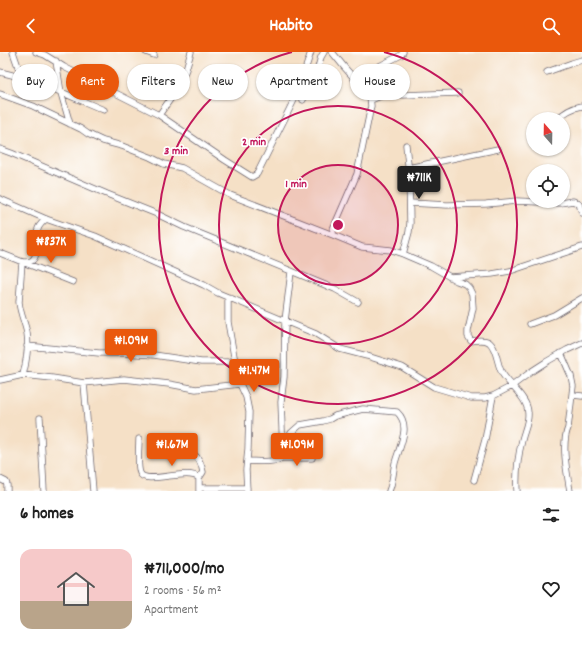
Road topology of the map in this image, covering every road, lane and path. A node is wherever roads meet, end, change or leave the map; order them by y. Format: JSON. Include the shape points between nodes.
{"nodes":[{"id":1,"x":13,"y":52,"type":"edge"},
{"id":2,"x":36,"y":52,"type":"edge"},
{"id":3,"x":146,"y":52,"type":"edge"},
{"id":4,"x":191,"y":52,"type":"edge"},
{"id":5,"x":312,"y":52,"type":"edge"},
{"id":6,"x":324,"y":52,"type":"edge"},
{"id":7,"x":332,"y":52,"type":"edge"},
{"id":8,"x":404,"y":52,"type":"edge"},
{"id":9,"x":154,"y":55,"type":"dead end"},
{"id":10,"x":582,"y":60,"type":"edge"},
{"id":11,"x":56,"y":62,"type":"junction"},
{"id":12,"x":17,"y":64,"type":"edge"},
{"id":13,"x":319,"y":64,"type":"edge"},
{"id":14,"x":383,"y":64,"type":"edge"},
{"id":15,"x":0,"y":72,"type":"edge"},
{"id":16,"x":547,"y":72,"type":"dead end"},
{"id":17,"x":350,"y":74,"type":"edge"},
{"id":18,"x":12,"y":75,"type":"edge"},
{"id":19,"x":58,"y":92,"type":"edge"},
{"id":20,"x":61,"y":93,"type":"junction"},
{"id":21,"x":458,"y":93,"type":"dead end"},
{"id":22,"x":0,"y":94,"type":"edge"},
{"id":23,"x":410,"y":95,"type":"edge"},
{"id":24,"x":371,"y":100,"type":"edge"},
{"id":25,"x":582,"y":106,"type":"edge"},
{"id":26,"x":104,"y":110,"type":"dead end"},
{"id":27,"x":566,"y":112,"type":"edge"},
{"id":28,"x":159,"y":115,"type":"junction"},
{"id":29,"x":70,"y":124,"type":"junction"},
{"id":30,"x":406,"y":145,"type":"dead end"},
{"id":31,"x":498,"y":148,"type":"dead end"},
{"id":32,"x":0,"y":149,"type":"edge"},
{"id":33,"x":408,"y":168,"type":"junction"},
{"id":34,"x":0,"y":199,"type":"edge"},
{"id":35,"x":410,"y":203,"type":"junction"},
{"id":36,"x":582,"y":213,"type":"edge"},
{"id":37,"x":46,"y":219,"type":"junction"},
{"id":38,"x":334,"y":235,"type":"junction"},
{"id":39,"x":582,"y":247,"type":"edge"},
{"id":40,"x":0,"y":252,"type":"edge"},
{"id":41,"x":403,"y":254,"type":"junction"},
{"id":42,"x":22,"y":262,"type":"junction"},
{"id":43,"x":291,"y":272,"type":"junction"},
{"id":44,"x":450,"y":277,"type":"junction"},
{"id":45,"x":73,"y":282,"type":"dead end"},
{"id":46,"x":228,"y":296,"type":"junction"},
{"id":47,"x":582,"y":298,"type":"edge"},
{"id":48,"x":358,"y":302,"type":"dead end"},
{"id":49,"x":285,"y":321,"type":"junction"},
{"id":50,"x":530,"y":324,"type":"dead end"},
{"id":51,"x":582,"y":343,"type":"edge"},
{"id":52,"x":27,"y":346,"type":"junction"},
{"id":53,"x":562,"y":353,"type":"junction"},
{"id":54,"x":235,"y":362,"type":"junction"},
{"id":55,"x":23,"y":375,"type":"junction"},
{"id":56,"x":0,"y":380,"type":"edge"},
{"id":57,"x":84,"y":383,"type":"junction"},
{"id":58,"x":240,"y":384,"type":"junction"},
{"id":59,"x":512,"y":386,"type":"junction"},
{"id":60,"x":573,"y":395,"type":"junction"},
{"id":61,"x":493,"y":396,"type":"junction"},
{"id":62,"x":582,"y":396,"type":"edge"},
{"id":63,"x":40,"y":418,"type":"dead end"},
{"id":64,"x":139,"y":439,"type":"dead end"},
{"id":65,"x":183,"y":450,"type":"dead end"},
{"id":66,"x":282,"y":456,"type":"junction"},
{"id":67,"x":312,"y":458,"type":"dead end"},
{"id":68,"x":248,"y":461,"type":"junction"},
{"id":69,"x":199,"y":478,"type":"junction"},
{"id":70,"x":0,"y":479,"type":"edge"},
{"id":71,"x":474,"y":480,"type":"dead end"},
{"id":72,"x":200,"y":490,"type":"edge"},
{"id":73,"x":247,"y":490,"type":"edge"},
{"id":74,"x":7,"y":491,"type":"edge"},
{"id":75,"x":44,"y":491,"type":"edge"},
{"id":76,"x":93,"y":491,"type":"edge"},
{"id":77,"x":389,"y":491,"type":"edge"},
{"id":78,"x":517,"y":491,"type":"edge"},
{"id":79,"x":570,"y":491,"type":"edge"}],
"edges":[{"from":1,"to":12,"type":"street"},
{"from":2,"to":11,"type":"street"},
{"from":3,"to":9,"type":"street"},
{"from":4,"to":28,"type":"street","via":[[179,87]]},
{"from":5,"to":28,"type":"street","via":[[297,94],[257,174],[252,176],[225,160]]},
{"from":6,"to":13,"type":"street"},
{"from":7,"to":17,"type":"street"},
{"from":8,"to":14,"type":"street"},
{"from":10,"to":16,"type":"street"},
{"from":11,"to":20,"type":"street"},
{"from":11,"to":28,"type":"street"},
{"from":15,"to":18,"type":"street"},
{"from":19,"to":20,"type":"street"},
{"from":20,"to":26,"type":"street"},
{"from":20,"to":29,"type":"street"},
{"from":21,"to":23,"type":"street"},
{"from":22,"to":29,"type":"street"},
{"from":24,"to":38,"type":"street","via":[[357,174],[333,229]]},
{"from":25,"to":27,"type":"street"},
{"from":29,"to":38,"type":"street","via":[[103,141],[122,146],[164,164],[182,168],[230,195]]},
{"from":30,"to":33,"type":"street"},
{"from":31,"to":33,"type":"street"},
{"from":32,"to":43,"type":"street"},
{"from":33,"to":35,"type":"street"},
{"from":34,"to":37,"type":"street"},
{"from":35,"to":36,"type":"street","via":[[448,205],[573,201],[579,204]]},
{"from":35,"to":41,"type":"street","via":[[409,232]]},
{"from":37,"to":42,"type":"street","via":[[37,229],[36,257],[32,261]]},
{"from":37,"to":46,"type":"street","via":[[96,236]]},
{"from":38,"to":41,"type":"street","via":[[362,247]]},
{"from":39,"to":44,"type":"street","via":[[510,271]]},
{"from":40,"to":42,"type":"street"},
{"from":41,"to":44,"type":"street"},
{"from":42,"to":45,"type":"street"},
{"from":42,"to":52,"type":"street","via":[[19,302],[27,333]]},
{"from":43,"to":48,"type":"street"},
{"from":43,"to":49,"type":"street"},
{"from":44,"to":59,"type":"street","via":[[465,284],[472,294],[473,308],[468,336],[471,340],[482,340],[493,346],[501,372]]},
{"from":46,"to":49,"type":"street"},
{"from":46,"to":54,"type":"street","via":[[228,322]]},
{"from":47,"to":50,"type":"street","via":[[554,315]]},
{"from":49,"to":61,"type":"street","via":[[316,334],[340,349],[402,367],[434,386],[471,398]]},
{"from":49,"to":66,"type":"street","via":[[281,402]]},
{"from":51,"to":53,"type":"street"},
{"from":52,"to":54,"type":"street","via":[[201,362]]},
{"from":52,"to":55,"type":"street"},
{"from":53,"to":59,"type":"street","via":[[532,370]]},
{"from":53,"to":60,"type":"street","via":[[571,376]]},
{"from":54,"to":58,"type":"street"},
{"from":55,"to":56,"type":"street"},
{"from":55,"to":57,"type":"street"},
{"from":57,"to":58,"type":"street","via":[[124,379],[196,389]]},
{"from":57,"to":76,"type":"street"},
{"from":58,"to":68,"type":"street","via":[[249,412]]},
{"from":59,"to":61,"type":"street"},
{"from":59,"to":78,"type":"street","via":[[526,403],[528,410],[519,452]]},
{"from":60,"to":62,"type":"street"},
{"from":60,"to":79,"type":"street","via":[[565,434]]},
{"from":61,"to":71,"type":"street"},
{"from":63,"to":75,"type":"street"},
{"from":64,"to":69,"type":"street","via":[[139,470],[143,478],[188,474]]},
{"from":65,"to":69,"type":"street","via":[[200,460],[203,472]]},
{"from":66,"to":67,"type":"street"},
{"from":66,"to":68,"type":"street","via":[[278,460]]},
{"from":66,"to":77,"type":"street","via":[[291,433],[300,426],[363,409],[397,412],[402,417],[404,433]]},
{"from":68,"to":73,"type":"street"},
{"from":69,"to":72,"type":"street"},
{"from":70,"to":74,"type":"street","via":[[6,482]]},
{"from":72,"to":73,"type":"street"}]}
